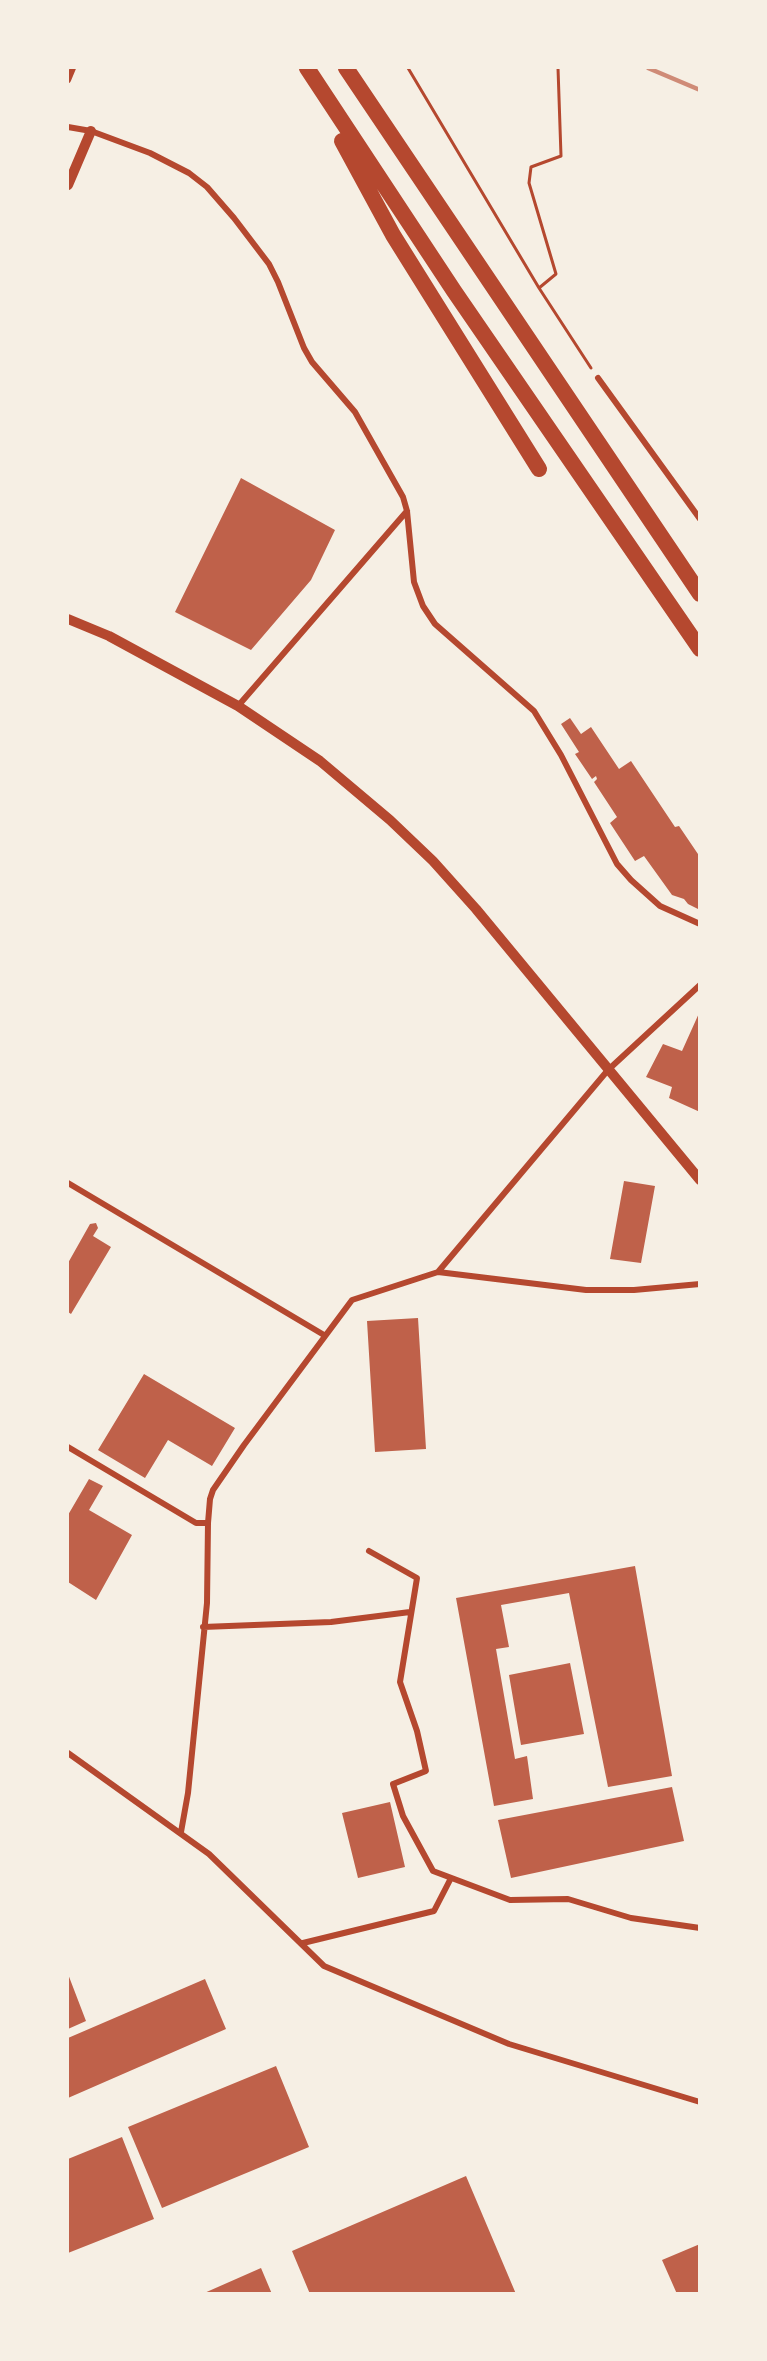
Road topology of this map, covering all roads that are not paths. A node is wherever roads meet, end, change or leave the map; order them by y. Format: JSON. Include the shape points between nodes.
{"nodes":[{"id":1,"x":73,"y":68,"type":"edge"},
{"id":2,"x":302,"y":68,"type":"edge"},
{"id":3,"x":307,"y":68,"type":"edge"},
{"id":4,"x":346,"y":68,"type":"edge"},
{"id":5,"x":68,"y":80,"type":"edge"},
{"id":6,"x":68,"y":127,"type":"edge"},
{"id":7,"x":91,"y":131,"type":"junction"},
{"id":8,"x":68,"y":185,"type":"edge"},
{"id":9,"x":598,"y":378,"type":"road end"},
{"id":10,"x":539,"y":469,"type":"dead end"},
{"id":11,"x":406,"y":511,"type":"junction"},
{"id":12,"x":699,"y":519,"type":"edge"},
{"id":13,"x":699,"y":594,"type":"edge"},
{"id":14,"x":68,"y":619,"type":"edge"},
{"id":15,"x":699,"y":649,"type":"edge"},
{"id":16,"x":238,"y":706,"type":"junction"},
{"id":17,"x":699,"y":924,"type":"edge"},
{"id":18,"x":699,"y":986,"type":"edge"},
{"id":19,"x":608,"y":1070,"type":"junction"},
{"id":20,"x":699,"y":1180,"type":"edge"},
{"id":21,"x":68,"y":1182,"type":"edge"},
{"id":22,"x":438,"y":1272,"type":"junction"},
{"id":23,"x":699,"y":1284,"type":"edge"},
{"id":24,"x":324,"y":1335,"type":"junction"},
{"id":25,"x":68,"y":1446,"type":"edge"},
{"id":26,"x":208,"y":1523,"type":"junction"},
{"id":27,"x":369,"y":1551,"type":"dead end"},
{"id":28,"x":410,"y":1612,"type":"junction"},
{"id":29,"x":203,"y":1627,"type":"junction"},
{"id":30,"x":68,"y":1753,"type":"edge"},
{"id":31,"x":181,"y":1832,"type":"junction"},
{"id":32,"x":450,"y":1878,"type":"junction"},
{"id":33,"x":699,"y":1928,"type":"edge"},
{"id":34,"x":303,"y":1943,"type":"junction"},
{"id":35,"x":699,"y":2102,"type":"edge"}],
"edges":[{"from":1,"to":5,"type":"street"},
{"from":2,"to":10,"type":"highway","via":[[393,235]]},
{"from":3,"to":15,"type":"highway"},
{"from":4,"to":13,"type":"highway"},
{"from":6,"to":7,"type":"street"},
{"from":7,"to":8,"type":"street"},
{"from":7,"to":11,"type":"street","via":[[150,153],[189,173],[234,218],[269,264],[304,348],[355,412],[403,497]]},
{"from":9,"to":12,"type":"street"},
{"from":11,"to":16,"type":"street"},
{"from":11,"to":17,"type":"street","via":[[414,582],[435,624],[534,711],[617,864],[631,880],[660,906]]},
{"from":14,"to":16,"type":"street","via":[[109,636]]},
{"from":16,"to":19,"type":"street","via":[[320,761],[433,861]]},
{"from":18,"to":19,"type":"street"},
{"from":19,"to":20,"type":"street"},
{"from":19,"to":22,"type":"street"},
{"from":21,"to":24,"type":"street"},
{"from":22,"to":23,"type":"street","via":[[586,1290]]},
{"from":22,"to":24,"type":"street","via":[[352,1300]]},
{"from":24,"to":26,"type":"street","via":[[213,1490]]},
{"from":25,"to":26,"type":"street","via":[[196,1523]]},
{"from":26,"to":29,"type":"street"},
{"from":27,"to":28,"type":"street","via":[[417,1578]]},
{"from":28,"to":29,"type":"street","via":[[331,1622]]},
{"from":28,"to":32,"type":"street","via":[[400,1682],[426,1771],[393,1784],[403,1816],[433,1870]]},
{"from":29,"to":31,"type":"street"},
{"from":30,"to":31,"type":"street"},
{"from":31,"to":34,"type":"street"},
{"from":32,"to":33,"type":"street","via":[[510,1900],[568,1899],[631,1918]]},
{"from":32,"to":34,"type":"street","via":[[435,1911]]},
{"from":34,"to":35,"type":"street","via":[[324,1966],[509,2044]]}]}
